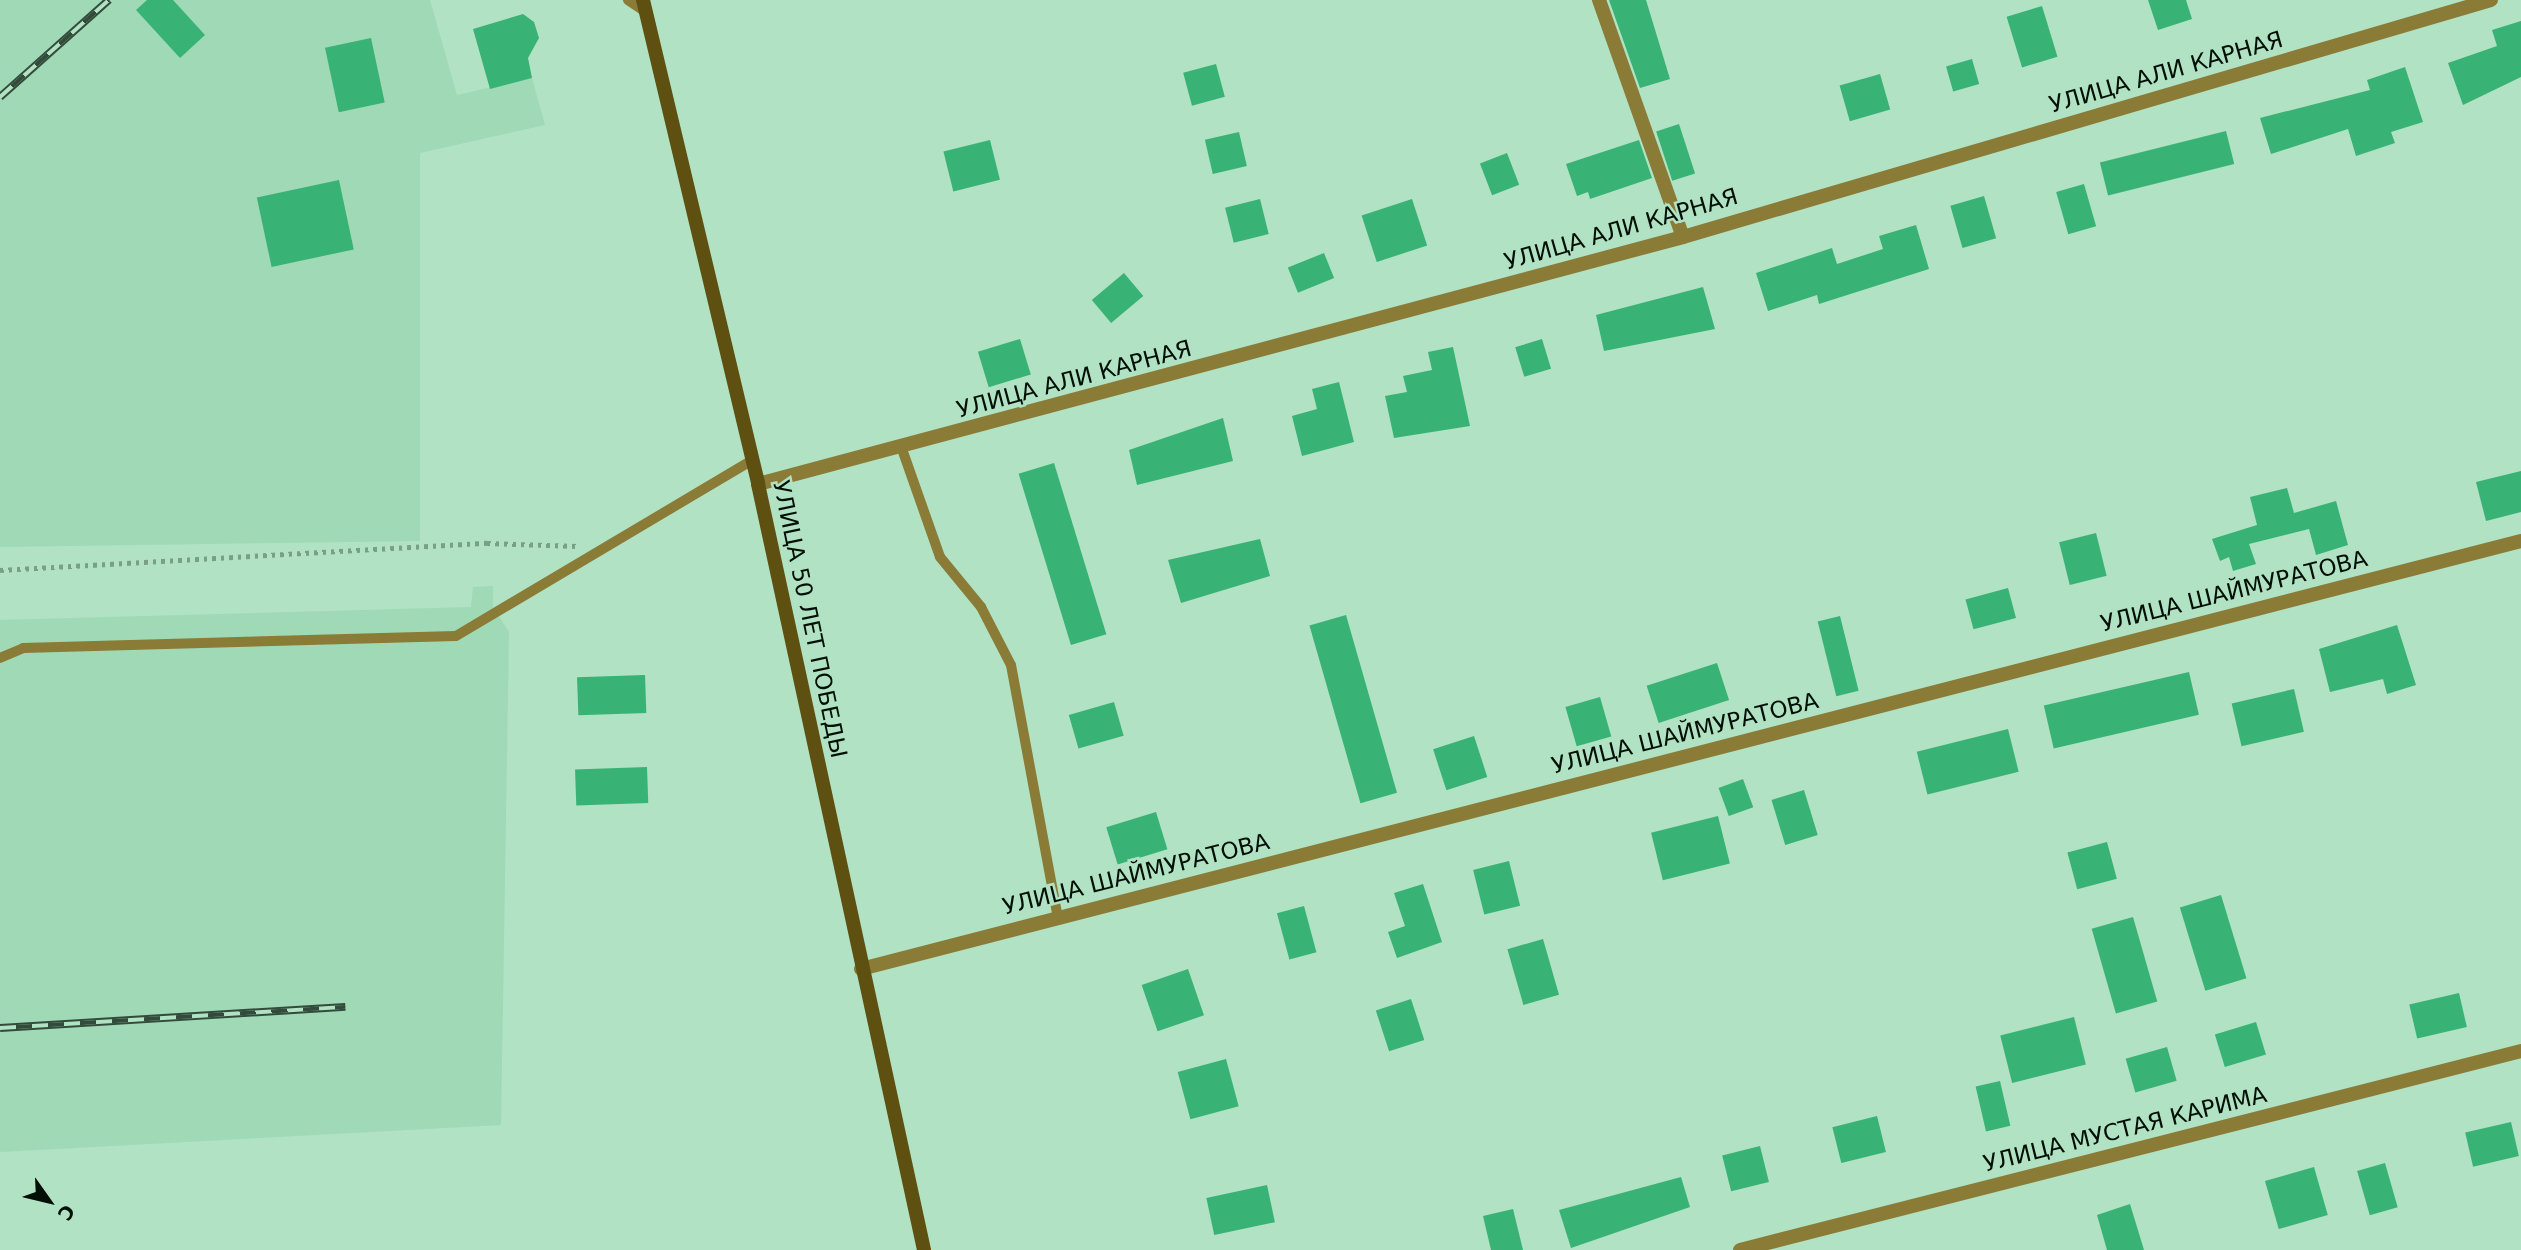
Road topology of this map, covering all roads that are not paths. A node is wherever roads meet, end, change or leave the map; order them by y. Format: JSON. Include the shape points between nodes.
{"nodes":[{"id":1,"x":628,"y":0,"type":"edge"},
{"id":2,"x":1599,"y":0,"type":"edge"},
{"id":3,"x":2491,"y":0,"type":"edge"},
{"id":4,"x":645,"y":6,"type":"edge"},
{"id":5,"x":1683,"y":237,"type":"junction"},
{"id":6,"x":902,"y":449,"type":"junction"},
{"id":7,"x":753,"y":460,"type":"junction"},
{"id":8,"x":758,"y":484,"type":"junction"},
{"id":9,"x":2521,"y":541,"type":"edge"},
{"id":10,"x":0,"y":658,"type":"edge"},
{"id":11,"x":1058,"y":918,"type":"junction"},
{"id":12,"x":861,"y":969,"type":"junction"},
{"id":13,"x":2521,"y":1051,"type":"edge"},
{"id":14,"x":924,"y":1250,"type":"edge"},
{"id":15,"x":1740,"y":1250,"type":"edge"}],
"edges":[{"from":1,"to":4,"type":"lane"},
{"from":2,"to":5,"type":"street"},
{"from":3,"to":5,"type":"street","name":"УЛИЦА АЛИ КАРНАЯ"},
{"from":4,"to":7,"type":"street","name":"УЛИЦА 50 ЛЕТ ПОБЕДЫ"},
{"from":5,"to":6,"type":"street","name":"УЛИЦА АЛИ КАРНАЯ"},
{"from":6,"to":8,"type":"street","name":"УЛИЦА АЛИ КАРНАЯ"},
{"from":6,"to":11,"type":"lane","via":[[940,557],[981,607],[1011,665]]},
{"from":7,"to":8,"type":"street","name":"УЛИЦА 50 ЛЕТ ПОБЕДЫ"},
{"from":7,"to":10,"type":"lane","via":[[456,636],[23,648]]},
{"from":8,"to":12,"type":"street","name":"УЛИЦА 50 ЛЕТ ПОБЕДЫ"},
{"from":9,"to":11,"type":"street","name":"УЛИЦА ШАЙМУРАТОВА"},
{"from":11,"to":12,"type":"street","name":"УЛИЦА ШАЙМУРАТОВА"},
{"from":12,"to":14,"type":"street","name":"УЛИЦА 50 ЛЕТ ПОБЕДЫ"},
{"from":13,"to":15,"type":"street","name":"УЛИЦА МУСТАЯ КАРИМА"}]}
